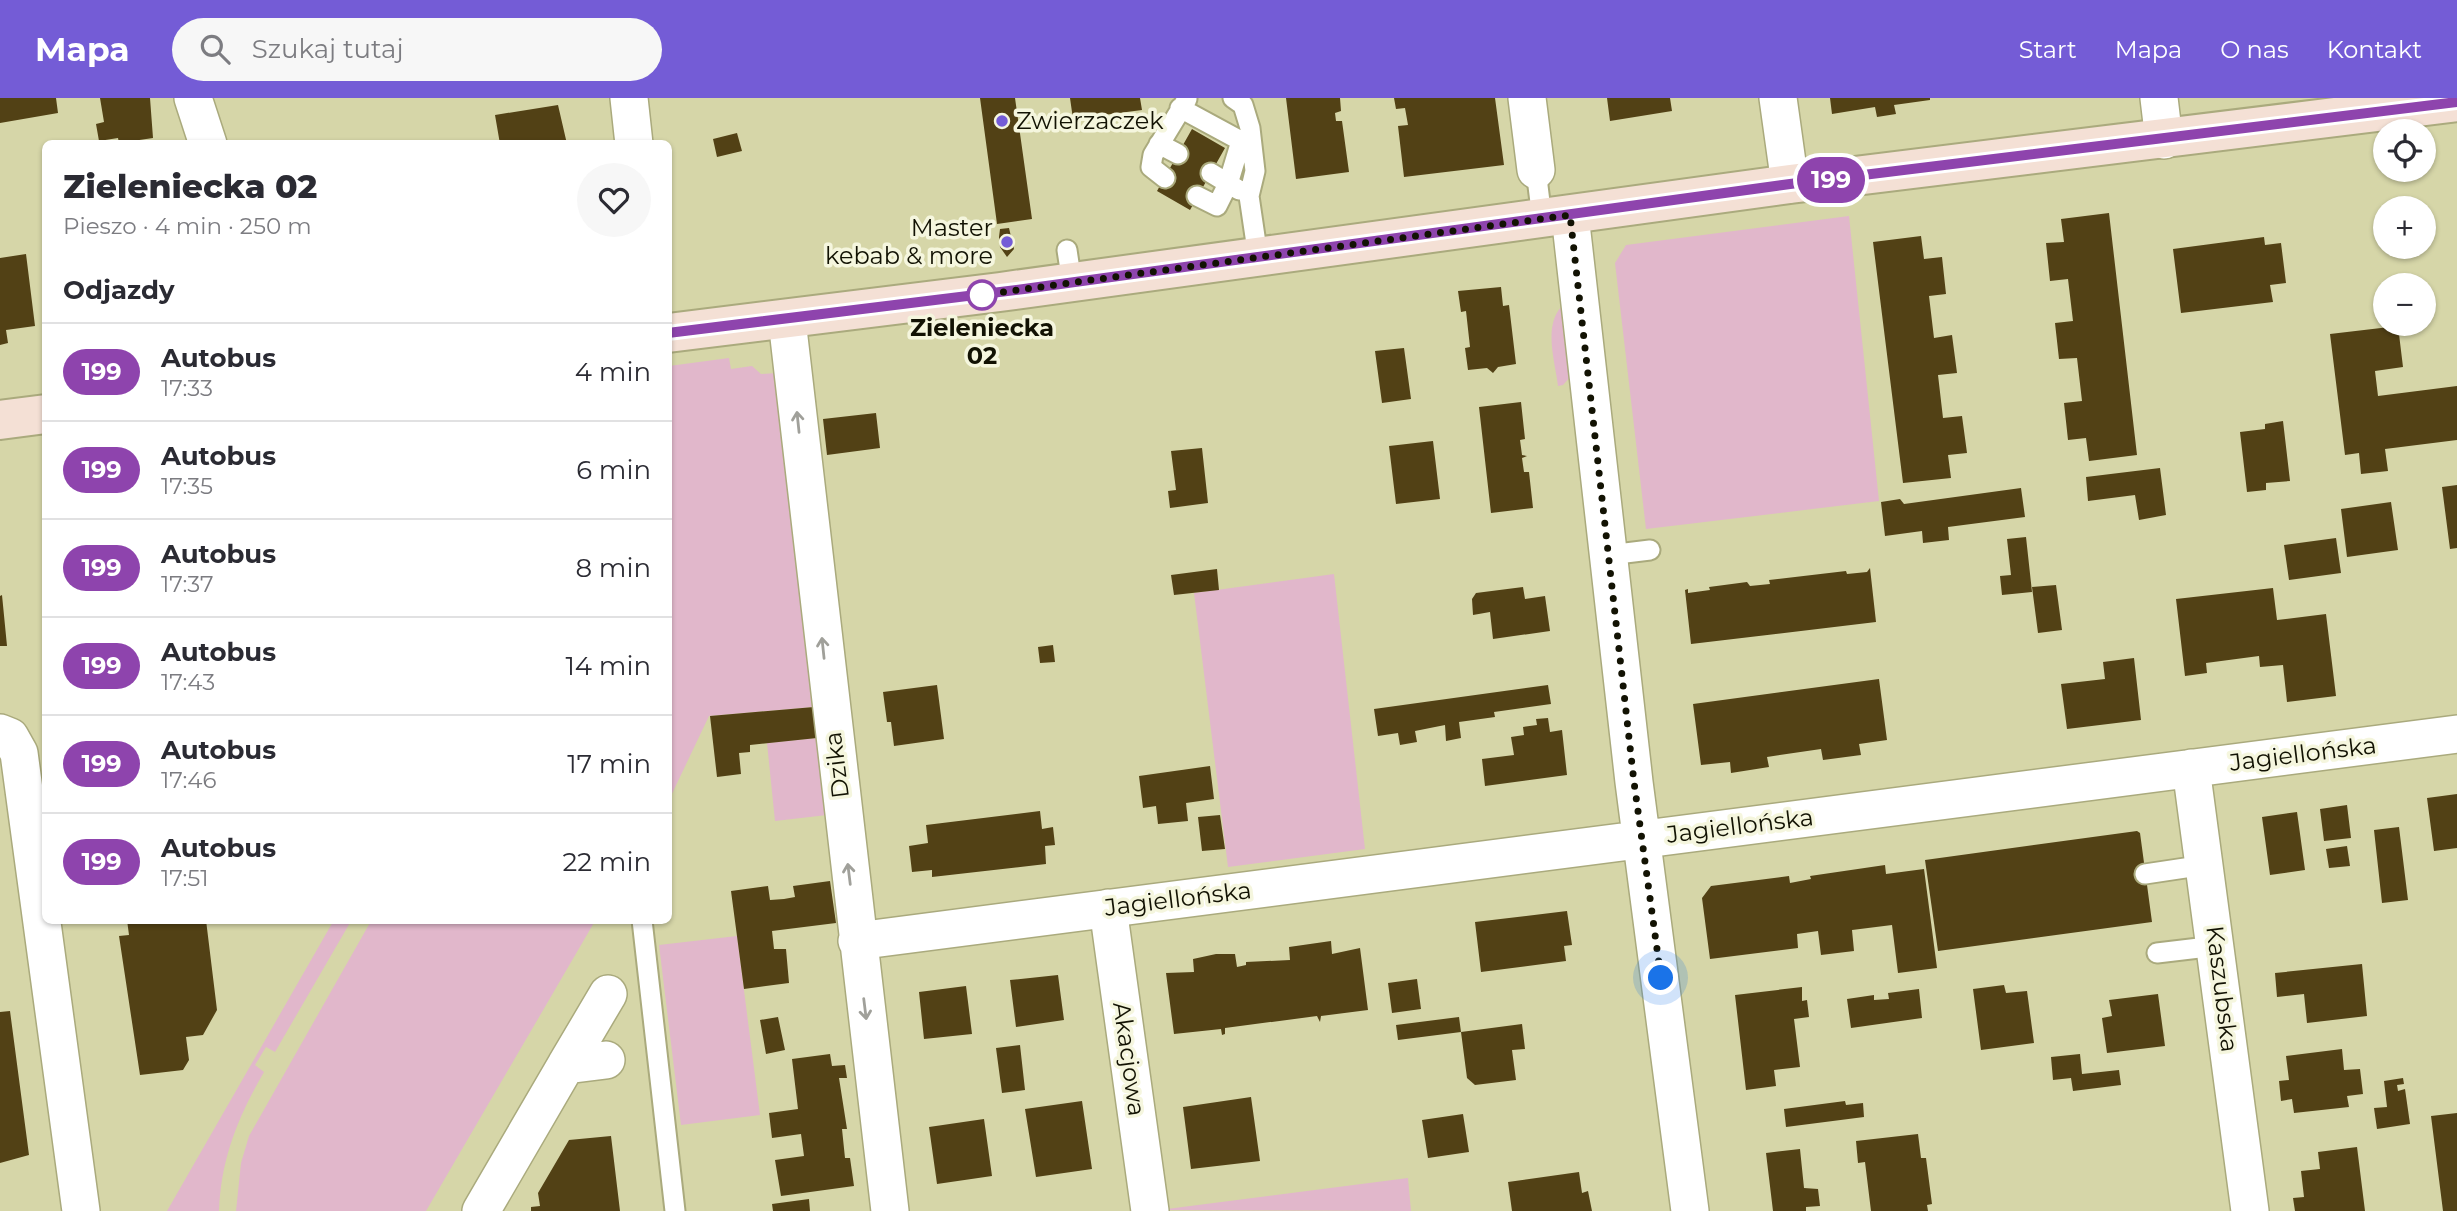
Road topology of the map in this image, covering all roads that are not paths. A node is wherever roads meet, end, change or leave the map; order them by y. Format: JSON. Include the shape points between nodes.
{"nodes":[{"id":1,"x":193,"y":98,"type":"edge"},
{"id":2,"x":629,"y":98,"type":"edge"},
{"id":3,"x":1233,"y":98,"type":"edge"},
{"id":4,"x":1527,"y":98,"type":"edge"},
{"id":5,"x":1778,"y":98,"type":"edge"},
{"id":6,"x":2159,"y":98,"type":"edge"},
{"id":7,"x":2457,"y":102,"type":"edge"},
{"id":8,"x":1184,"y":103,"type":"edge"},
{"id":9,"x":207,"y":140,"type":"edge"},
{"id":10,"x":634,"y":140,"type":"edge"},
{"id":11,"x":2164,"y":140,"type":"junction"},
{"id":12,"x":1159,"y":144,"type":"junction"},
{"id":13,"x":1178,"y":154,"type":"dead end"},
{"id":14,"x":1536,"y":170,"type":"joint"},
{"id":15,"x":1211,"y":173,"type":"dead end"},
{"id":16,"x":1165,"y":178,"type":"dead end"},
{"id":17,"x":1228,"y":184,"type":"junction"},
{"id":18,"x":1790,"y":184,"type":"junction"},
{"id":19,"x":1197,"y":196,"type":"dead end"},
{"id":20,"x":1249,"y":196,"type":"junction"},
{"id":21,"x":1556,"y":216,"type":"junction"},
{"id":22,"x":1258,"y":257,"type":"junction"},
{"id":23,"x":787,"y":320,"type":"junction"},
{"id":24,"x":672,"y":329,"type":"edge"},
{"id":25,"x":42,"y":414,"type":"edge"},
{"id":26,"x":0,"y":419,"type":"edge"},
{"id":27,"x":1650,"y":550,"type":"dead end"},
{"id":28,"x":1609,"y":555,"type":"junction"},
{"id":29,"x":0,"y":733,"type":"edge"},
{"id":30,"x":2457,"y":734,"type":"edge"},
{"id":31,"x":2191,"y":768,"type":"junction"},
{"id":32,"x":1643,"y":838,"type":"junction"},
{"id":33,"x":2205,"y":865,"type":"junction"},
{"id":34,"x":2145,"y":874,"type":"dead end"},
{"id":35,"x":1108,"y":908,"type":"junction"},
{"id":36,"x":42,"y":923,"type":"edge"},
{"id":37,"x":42,"y":924,"type":"edge"},
{"id":38,"x":642,"y":924,"type":"edge"},
{"id":39,"x":857,"y":942,"type":"junction"},
{"id":40,"x":2216,"y":946,"type":"junction"},
{"id":41,"x":2157,"y":953,"type":"dead end"},
{"id":42,"x":608,"y":994,"type":"dead end"},
{"id":43,"x":606,"y":1060,"type":"dead end"},
{"id":44,"x":566,"y":1065,"type":"junction"},
{"id":45,"x":81,"y":1211,"type":"edge"},
{"id":46,"x":481,"y":1211,"type":"edge"},
{"id":47,"x":675,"y":1211,"type":"edge"},
{"id":48,"x":890,"y":1211,"type":"edge"},
{"id":49,"x":1150,"y":1211,"type":"edge"},
{"id":50,"x":1690,"y":1211,"type":"edge"},
{"id":51,"x":2249,"y":1211,"type":"edge"}],
"edges":[{"from":1,"to":9,"type":"street"},
{"from":2,"to":10,"type":"street"},
{"from":3,"to":20,"type":"lane","via":[[1243,105],[1250,128],[1255,171]]},
{"from":4,"to":14,"type":"street"},
{"from":5,"to":18,"type":"street"},
{"from":6,"to":11,"type":"street"},
{"from":7,"to":11,"type":"street"},
{"from":8,"to":12,"type":"lane"},
{"from":8,"to":17,"type":"lane","via":[[1241,141]]},
{"from":11,"to":18,"type":"street"},
{"from":12,"to":13,"type":"lane"},
{"from":12,"to":16,"type":"lane","via":[[1151,167]]},
{"from":14,"to":21,"type":"lane"},
{"from":15,"to":17,"type":"lane"},
{"from":17,"to":19,"type":"lane","via":[[1217,206]]},
{"from":17,"to":20,"type":"lane"},
{"from":18,"to":21,"type":"street"},
{"from":20,"to":22,"type":"lane"},
{"from":21,"to":22,"type":"street"},
{"from":21,"to":28,"type":"street"},
{"from":22,"to":23,"type":"street","via":[[1070,266]]},
{"from":23,"to":24,"type":"street"},
{"from":39,"to":23,"type":"street","name":"Dzika","one_way":true},
{"from":25,"to":26,"type":"street"},
{"from":27,"to":28,"type":"lane"},
{"from":28,"to":32,"type":"street"},
{"from":29,"to":36,"type":"street","via":[[10,737],[19,753]]},
{"from":30,"to":31,"type":"street","name":"Jagiellońska"},
{"from":31,"to":32,"type":"street","name":"Jagiellońska"},
{"from":31,"to":33,"type":"street","name":"Kaszubska"},
{"from":32,"to":35,"type":"street","name":"Jagiellońska"},
{"from":32,"to":50,"type":"street"},
{"from":33,"to":34,"type":"lane"},
{"from":33,"to":40,"type":"street","name":"Kaszubska"},
{"from":35,"to":39,"type":"street","name":"Jagiellońska"},
{"from":35,"to":49,"type":"street","name":"Akacjowa"},
{"from":37,"to":45,"type":"street"},
{"from":38,"to":47,"type":"lane"},
{"from":39,"to":48,"type":"street","name":"Dzika","one_way":true},
{"from":40,"to":41,"type":"lane"},
{"from":40,"to":51,"type":"street","name":"Kaszubska"},
{"from":42,"to":44,"type":"street"},
{"from":43,"to":44,"type":"street"},
{"from":44,"to":46,"type":"street"}]}
